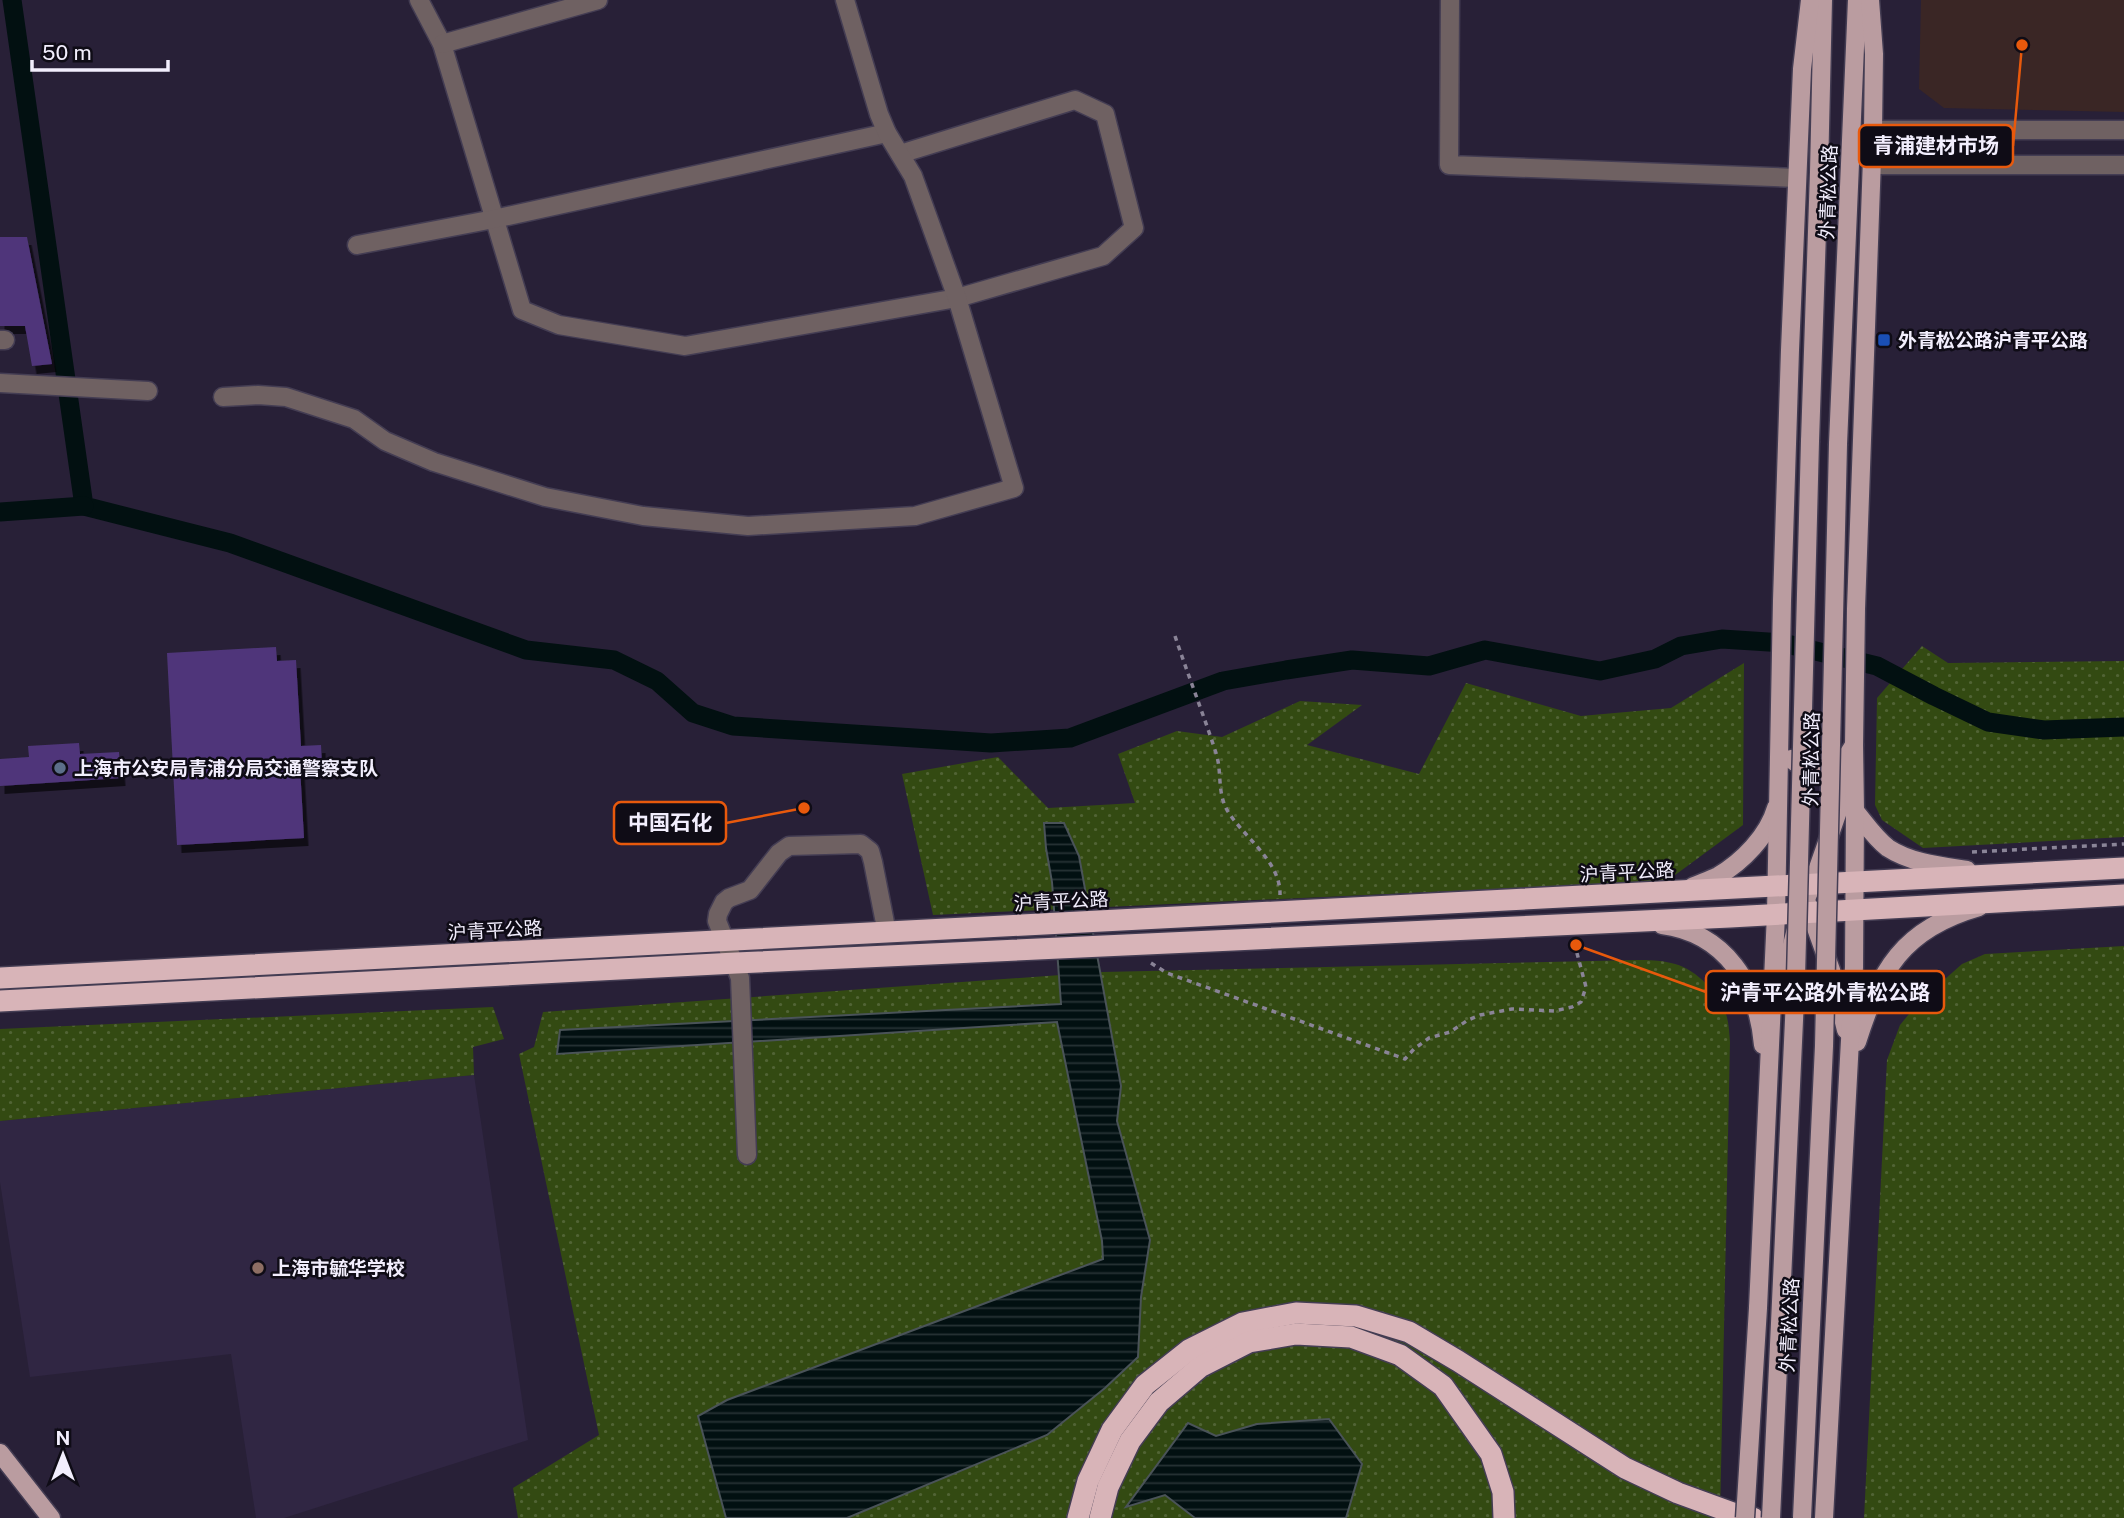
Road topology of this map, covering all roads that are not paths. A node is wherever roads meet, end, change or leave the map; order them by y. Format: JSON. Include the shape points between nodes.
{"nodes":[{"id":1,"x":419,"y":0,"type":"edge"},
{"id":2,"x":598,"y":0,"type":"edge"},
{"id":3,"x":845,"y":0,"type":"edge"},
{"id":4,"x":1450,"y":0,"type":"edge"},
{"id":5,"x":1810,"y":0,"type":"edge"},
{"id":6,"x":1823,"y":0,"type":"edge"},
{"id":7,"x":1857,"y":0,"type":"edge"},
{"id":8,"x":1870,"y":0,"type":"edge"},
{"id":9,"x":442,"y":44,"type":"junction"},
{"id":10,"x":1873,"y":130,"type":"junction"},
{"id":11,"x":2124,"y":130,"type":"edge"},
{"id":12,"x":887,"y":133,"type":"junction"},
{"id":13,"x":900,"y":154,"type":"junction"},
{"id":14,"x":1872,"y":165,"type":"junction"},
{"id":15,"x":2124,"y":165,"type":"edge"},
{"id":16,"x":1797,"y":178,"type":"junction"},
{"id":17,"x":494,"y":219,"type":"junction"},
{"id":18,"x":356,"y":246,"type":"dead end"},
{"id":19,"x":957,"y":298,"type":"junction"},
{"id":20,"x":0,"y":383,"type":"edge"},
{"id":21,"x":148,"y":391,"type":"dead end"},
{"id":22,"x":223,"y":397,"type":"dead end"},
{"id":23,"x":1780,"y":741,"type":"junction"},
{"id":24,"x":1854,"y":745,"type":"junction"},
{"id":25,"x":1779,"y":777,"type":"junction"},
{"id":26,"x":1855,"y":811,"type":"junction"},
{"id":27,"x":2124,"y":868,"type":"edge"},
{"id":28,"x":2027,"y":873,"type":"junction"},
{"id":29,"x":1855,"y":883,"type":"junction"},
{"id":30,"x":1777,"y":887,"type":"junction"},
{"id":31,"x":1680,"y":892,"type":"junction"},
{"id":32,"x":2124,"y":895,"type":"edge"},
{"id":33,"x":1806,"y":899,"type":"junction"},
{"id":34,"x":1998,"y":902,"type":"junction"},
{"id":35,"x":1855,"y":910,"type":"junction"},
{"id":36,"x":1776,"y":914,"type":"junction"},
{"id":37,"x":1627,"y":921,"type":"junction"},
{"id":38,"x":887,"y":933,"type":"junction"},
{"id":39,"x":727,"y":941,"type":"junction"},
{"id":40,"x":410,"y":957,"type":"junction"},
{"id":41,"x":736,"y":962,"type":"junction"},
{"id":42,"x":65,"y":975,"type":"junction"},
{"id":43,"x":0,"y":978,"type":"edge"},
{"id":44,"x":411,"y":980,"type":"junction"},
{"id":45,"x":67,"y":998,"type":"junction"},
{"id":46,"x":0,"y":1001,"type":"edge"},
{"id":47,"x":1771,"y":1046,"type":"junction"},
{"id":48,"x":1850,"y":1065,"type":"junction"},
{"id":49,"x":1769,"y":1104,"type":"junction"},
{"id":50,"x":747,"y":1155,"type":"dead end"},
{"id":51,"x":0,"y":1453,"type":"edge"},
{"id":52,"x":1098,"y":1484,"type":"junction"},
{"id":53,"x":51,"y":1518,"type":"edge"},
{"id":54,"x":1077,"y":1518,"type":"edge"},
{"id":55,"x":1100,"y":1518,"type":"edge"},
{"id":56,"x":1504,"y":1518,"type":"edge"},
{"id":57,"x":1745,"y":1518,"type":"edge"},
{"id":58,"x":1753,"y":1518,"type":"edge"},
{"id":59,"x":1771,"y":1518,"type":"edge"},
{"id":60,"x":1802,"y":1518,"type":"edge"},
{"id":61,"x":1824,"y":1518,"type":"edge"}],
"edges":[{"from":1,"to":9,"type":"street"},
{"from":2,"to":9,"type":"street"},
{"from":3,"to":12,"type":"street"},
{"from":4,"to":16,"type":"street","via":[[1449,165]]},
{"from":5,"to":16,"type":"main road"},
{"from":6,"to":59,"type":"main road","name":"外青松公路","bridge":true,"via":[[1796,977]]},
{"from":7,"to":60,"type":"main road","name":"外青松公路","bridge":true,"via":[[1838,444],[1824,1046]]},
{"from":8,"to":10,"type":"main road"},
{"from":9,"to":17,"type":"street"},
{"from":10,"to":11,"type":"street"},
{"from":10,"to":14,"type":"main road"},
{"from":12,"to":13,"type":"street"},
{"from":12,"to":17,"type":"street"},
{"from":13,"to":19,"type":"street","via":[[913,176]]},
{"from":13,"to":19,"type":"street","via":[[1075,100],[1105,114],[1134,228],[1103,256]]},
{"from":14,"to":15,"type":"street"},
{"from":14,"to":24,"type":"main road"},
{"from":16,"to":23,"type":"main road"},
{"from":17,"to":18,"type":"street"},
{"from":17,"to":19,"type":"street","via":[[522,310],[559,325],[685,346]]},
{"from":19,"to":22,"type":"street","via":[[1014,488],[915,516],[748,526],[643,516],[545,497],[434,462],[384,441],[354,419],[286,397]]},
{"from":20,"to":21,"type":"street"},
{"from":23,"to":24,"type":"main road","via":[[1788,757],[1813,769],[1840,763]]},
{"from":23,"to":25,"type":"main road"},
{"from":24,"to":26,"type":"main road"},
{"from":24,"to":33,"type":"main road","via":[[1842,800]]},
{"from":25,"to":30,"type":"main road"},
{"from":25,"to":31,"type":"main road","via":[[1774,815],[1762,837],[1717,877]]},
{"from":25,"to":33,"type":"main road","via":[[1784,819]]},
{"from":26,"to":28,"type":"main road","via":[[1886,846],[1919,861]]},
{"from":26,"to":29,"type":"main road"},
{"from":27,"to":28,"type":"highway","name":"沪青平公路"},
{"from":28,"to":29,"type":"highway","name":"沪青平公路"},
{"from":29,"to":33,"type":"highway","name":"沪青平公路"},
{"from":29,"to":35,"type":"main road"},
{"from":30,"to":31,"type":"highway","name":"沪青平公路"},
{"from":30,"to":33,"type":"highway","name":"沪青平公路"},
{"from":30,"to":36,"type":"main road"},
{"from":31,"to":38,"type":"highway","name":"沪青平公路"},
{"from":32,"to":34,"type":"highway","name":"沪青平公路"},
{"from":33,"to":35,"type":"highway","name":"沪青平公路"},
{"from":33,"to":36,"type":"highway","name":"沪青平公路"},
{"from":33,"to":47,"type":"main road"},
{"from":33,"to":48,"type":"main road","via":[[1831,970]]},
{"from":34,"to":35,"type":"highway","name":"沪青平公路"},
{"from":34,"to":48,"type":"main road","via":[[1927,928],[1900,952],[1872,996]]},
{"from":35,"to":48,"type":"main road"},
{"from":36,"to":37,"type":"highway","name":"沪青平公路"},
{"from":36,"to":47,"type":"main road"},
{"from":37,"to":41,"type":"highway","name":"沪青平公路"},
{"from":37,"to":49,"type":"main road","via":[[1690,931],[1725,953],[1740,971],[1757,1010]]},
{"from":38,"to":39,"type":"highway","name":"沪青平公路"},
{"from":38,"to":39,"type":"street","via":[[870,851],[851,843],[805,845],[789,846],[779,853],[750,890],[724,902],[717,920]]},
{"from":39,"to":40,"type":"highway","name":"沪青平公路"},
{"from":39,"to":41,"type":"street"},
{"from":40,"to":42,"type":"highway","name":"沪青平公路"},
{"from":40,"to":44,"type":"street"},
{"from":41,"to":44,"type":"highway","name":"沪青平公路"},
{"from":41,"to":50,"type":"street"},
{"from":42,"to":43,"type":"highway","name":"沪青平公路"},
{"from":42,"to":45,"type":"highway"},
{"from":44,"to":45,"type":"highway","name":"沪青平公路"},
{"from":45,"to":46,"type":"highway","name":"沪青平公路"},
{"from":47,"to":49,"type":"main road"},
{"from":48,"to":61,"type":"main road"},
{"from":49,"to":57,"type":"main road","bridge":true},
{"from":51,"to":53,"type":"main road"},
{"from":52,"to":54,"type":"highway"},
{"from":52,"to":55,"type":"highway"},
{"from":52,"to":56,"type":"highway","via":[[1159,1402],[1200,1367],[1249,1342],[1297,1334],[1352,1337],[1400,1355],[1443,1386],[1491,1454],[1503,1492]]},
{"from":52,"to":58,"type":"highway","via":[[1112,1430],[1145,1385],[1189,1349],[1242,1323],[1296,1313],[1344,1315],[1409,1332],[1625,1468],[1678,1493]]}]}
